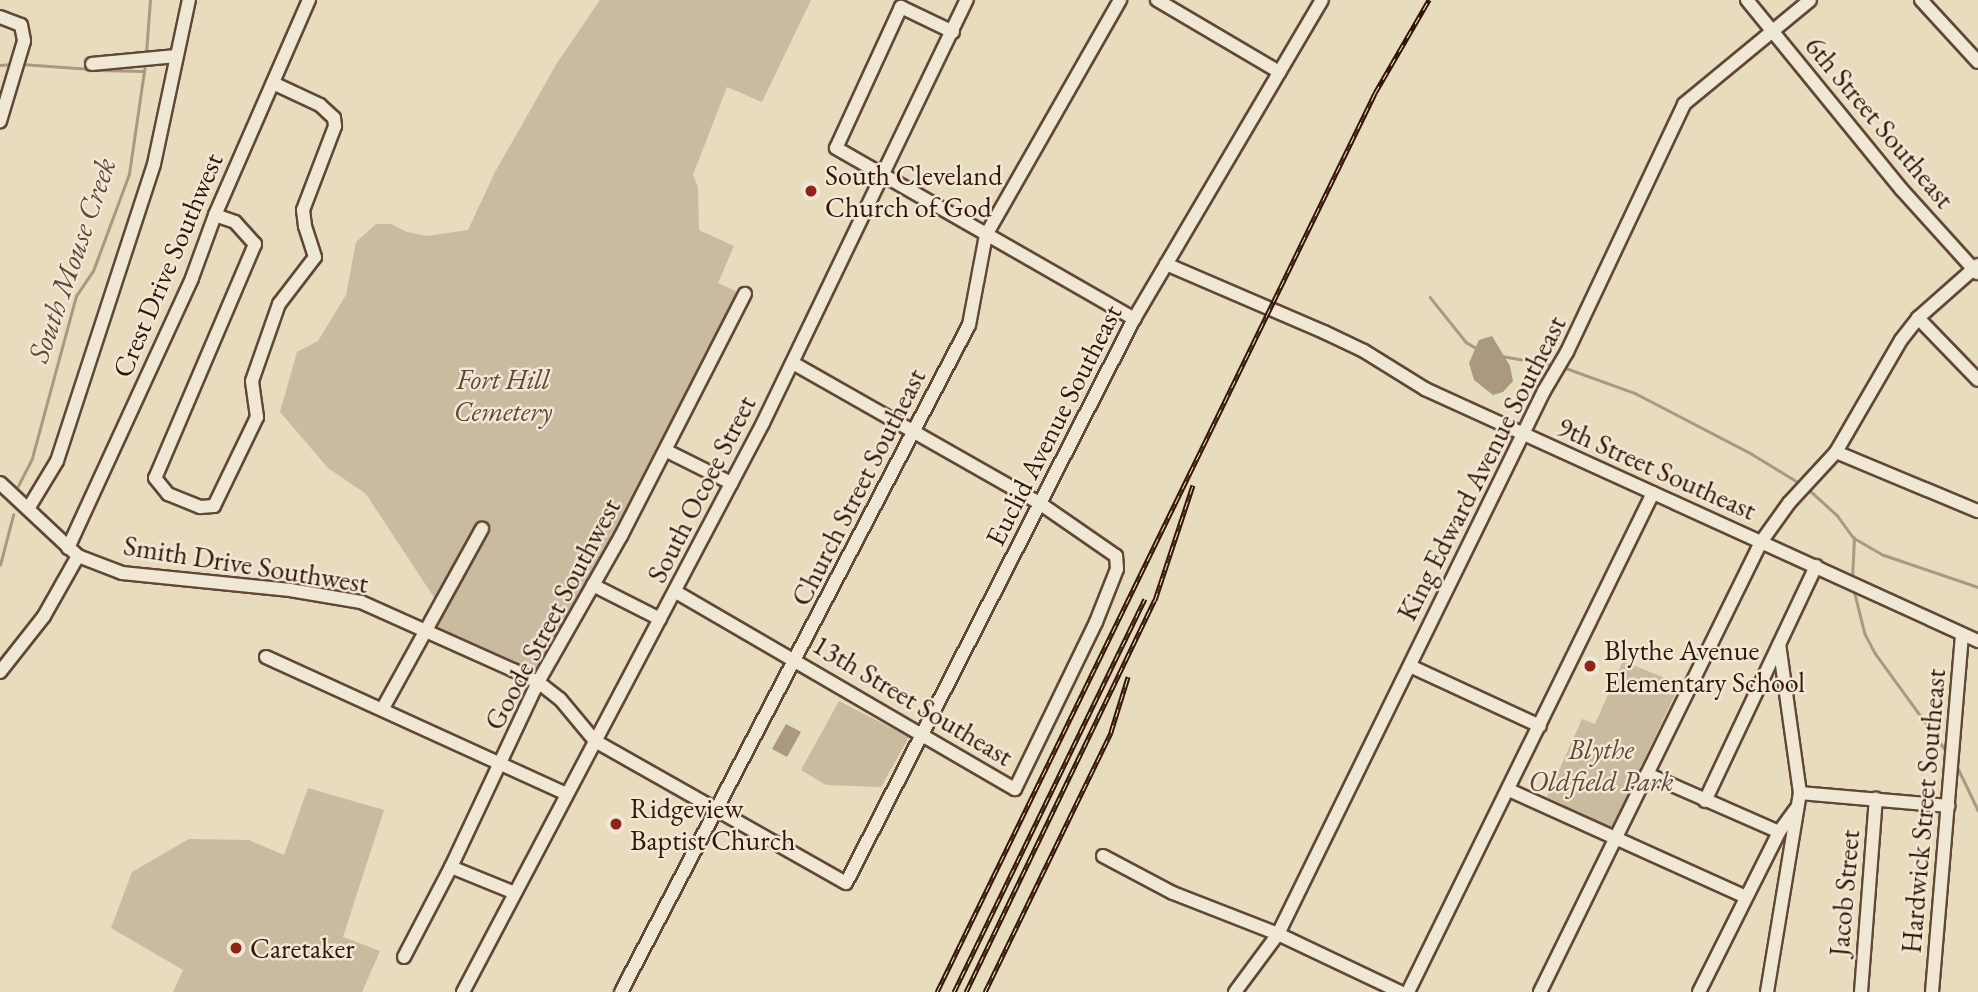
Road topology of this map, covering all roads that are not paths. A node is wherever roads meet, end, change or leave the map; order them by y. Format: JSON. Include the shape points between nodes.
{"nodes":[{"id":1,"x":189,"y":0,"type":"edge"},
{"id":2,"x":309,"y":0,"type":"edge"},
{"id":3,"x":967,"y":0,"type":"edge"},
{"id":4,"x":1120,"y":0,"type":"edge"},
{"id":5,"x":1157,"y":0,"type":"edge"},
{"id":6,"x":1322,"y":0,"type":"edge"},
{"id":7,"x":1747,"y":0,"type":"edge"},
{"id":8,"x":1811,"y":0,"type":"edge"},
{"id":9,"x":1921,"y":0,"type":"edge"},
{"id":10,"x":0,"y":17,"type":"edge"},
{"id":11,"x":953,"y":32,"type":"junction"},
{"id":12,"x":1772,"y":32,"type":"junction"},
{"id":13,"x":176,"y":56,"type":"junction"},
{"id":14,"x":1978,"y":62,"type":"edge"},
{"id":15,"x":93,"y":64,"type":"dead end"},
{"id":16,"x":1279,"y":72,"type":"junction"},
{"id":17,"x":273,"y":83,"type":"junction"},
{"id":18,"x":0,"y":121,"type":"edge"},
{"id":19,"x":886,"y":175,"type":"junction"},
{"id":20,"x":215,"y":215,"type":"junction"},
{"id":21,"x":986,"y":235,"type":"junction"},
{"id":22,"x":1166,"y":264,"type":"junction"},
{"id":23,"x":1976,"y":269,"type":"edge"},
{"id":24,"x":745,"y":294,"type":"dead end"},
{"id":25,"x":1918,"y":318,"type":"junction"},
{"id":26,"x":1134,"y":319,"type":"junction"},
{"id":27,"x":793,"y":363,"type":"junction"},
{"id":28,"x":1978,"y":380,"type":"edge"},
{"id":29,"x":913,"y":433,"type":"junction"},
{"id":30,"x":1523,"y":435,"type":"junction"},
{"id":31,"x":667,"y":451,"type":"junction"},
{"id":32,"x":1836,"y":452,"type":"junction"},
{"id":33,"x":0,"y":483,"type":"edge"},
{"id":34,"x":730,"y":483,"type":"junction"},
{"id":35,"x":1653,"y":493,"type":"junction"},
{"id":36,"x":1041,"y":504,"type":"junction"},
{"id":37,"x":28,"y":509,"type":"junction"},
{"id":38,"x":1978,"y":511,"type":"edge"},
{"id":39,"x":482,"y":529,"type":"dead end"},
{"id":40,"x":1761,"y":542,"type":"junction"},
{"id":41,"x":73,"y":552,"type":"junction"},
{"id":42,"x":1816,"y":566,"type":"junction"},
{"id":43,"x":593,"y":585,"type":"junction"},
{"id":44,"x":676,"y":592,"type":"junction"},
{"id":45,"x":660,"y":620,"type":"junction"},
{"id":46,"x":426,"y":631,"type":"junction"},
{"id":47,"x":1962,"y":635,"type":"junction"},
{"id":48,"x":1978,"y":641,"type":"edge"},
{"id":49,"x":1779,"y":644,"type":"junction"},
{"id":50,"x":266,"y":657,"type":"dead end"},
{"id":51,"x":797,"y":660,"type":"junction"},
{"id":52,"x":1410,"y":666,"type":"junction"},
{"id":53,"x":0,"y":672,"type":"edge"},
{"id":54,"x":538,"y":682,"type":"junction"},
{"id":55,"x":383,"y":708,"type":"junction"},
{"id":56,"x":1540,"y":726,"type":"junction"},
{"id":57,"x":922,"y":734,"type":"junction"},
{"id":58,"x":595,"y":741,"type":"junction"},
{"id":59,"x":501,"y":763,"type":"junction"},
{"id":60,"x":1647,"y":774,"type":"junction"},
{"id":61,"x":1509,"y":790,"type":"junction"},
{"id":62,"x":566,"y":794,"type":"junction"},
{"id":63,"x":1799,"y":799,"type":"junction"},
{"id":64,"x":1876,"y":799,"type":"junction"},
{"id":65,"x":1704,"y":801,"type":"junction"},
{"id":66,"x":1948,"y":806,"type":"junction"},
{"id":67,"x":716,"y":809,"type":"junction"},
{"id":68,"x":1779,"y":832,"type":"junction"},
{"id":69,"x":1615,"y":839,"type":"junction"},
{"id":70,"x":1103,"y":856,"type":"dead end"},
{"id":71,"x":451,"y":867,"type":"junction"},
{"id":72,"x":515,"y":893,"type":"junction"},
{"id":73,"x":1746,"y":897,"type":"junction"},
{"id":74,"x":1278,"y":934,"type":"junction"},
{"id":75,"x":404,"y":957,"type":"dead end"},
{"id":76,"x":463,"y":992,"type":"edge"},
{"id":77,"x":621,"y":992,"type":"edge"},
{"id":78,"x":1235,"y":992,"type":"edge"},
{"id":79,"x":1399,"y":992,"type":"edge"},
{"id":80,"x":1408,"y":992,"type":"edge"},
{"id":81,"x":1540,"y":992,"type":"edge"},
{"id":82,"x":1699,"y":992,"type":"edge"},
{"id":83,"x":1767,"y":992,"type":"edge"},
{"id":84,"x":1861,"y":992,"type":"edge"},
{"id":85,"x":1931,"y":992,"type":"edge"}],
"edges":[{"from":1,"to":13,"type":"street"},
{"from":2,"to":17,"type":"street","name":"Crest Drive Southwest"},
{"from":3,"to":11,"type":"street","name":"South Ocoee Street"},
{"from":4,"to":21,"type":"street","name":"Church Street Southeast"},
{"from":5,"to":16,"type":"street"},
{"from":6,"to":16,"type":"street","name":"Euclid Avenue Southeast"},
{"from":7,"to":12,"type":"street","name":"6th Street Southeast"},
{"from":8,"to":12,"type":"street","name":"King Edward Avenue Southeast"},
{"from":9,"to":14,"type":"street"},
{"from":10,"to":18,"type":"street","via":[[21,25],[24,41]]},
{"from":11,"to":19,"type":"street","name":"South Ocoee Street"},
{"from":11,"to":19,"type":"street","via":[[901,7],[836,148]]},
{"from":12,"to":23,"type":"street","name":"6th Street Southeast","via":[[1902,190]]},
{"from":12,"to":30,"type":"street","name":"King Edward Avenue Southeast","via":[[1684,104]]},
{"from":13,"to":15,"type":"street"},
{"from":13,"to":37,"type":"street","via":[[153,164],[62,448]]},
{"from":16,"to":22,"type":"street","name":"Euclid Avenue Southeast"},
{"from":17,"to":20,"type":"street","name":"Crest Drive Southwest"},
{"from":17,"to":20,"type":"street","via":[[320,105],[334,118],[335,126],[303,210],[315,257],[279,304],[252,381],[257,417],[214,506],[200,507],[168,494],[155,478],[255,244],[235,222]]},
{"from":19,"to":21,"type":"street"},
{"from":19,"to":27,"type":"street","name":"South Ocoee Street"},
{"from":20,"to":41,"type":"street","name":"Crest Drive Southwest"},
{"from":21,"to":26,"type":"street"},
{"from":21,"to":29,"type":"street","name":"Church Street Southeast","via":[[969,325]]},
{"from":22,"to":26,"type":"street","name":"Euclid Avenue Southeast"},
{"from":22,"to":30,"type":"street","name":"9th Street Southeast","via":[[1364,351],[1425,389]]},
{"from":23,"to":25,"type":"street"},
{"from":24,"to":31,"type":"street","name":"Goode Street Southwest"},
{"from":25,"to":28,"type":"street"},
{"from":25,"to":32,"type":"street"},
{"from":26,"to":36,"type":"street","name":"Euclid Avenue Southeast"},
{"from":27,"to":29,"type":"street"},
{"from":27,"to":34,"type":"street","name":"South Ocoee Street"},
{"from":29,"to":36,"type":"street"},
{"from":29,"to":51,"type":"street","name":"Church Street Southeast"},
{"from":30,"to":35,"type":"street","name":"9th Street Southeast"},
{"from":30,"to":52,"type":"street","name":"King Edward Avenue Southeast"},
{"from":31,"to":34,"type":"street"},
{"from":31,"to":43,"type":"street","name":"Goode Street Southwest"},
{"from":32,"to":38,"type":"street"},
{"from":32,"to":40,"type":"street"},
{"from":33,"to":37,"type":"street","name":"Smith Drive Southwest"},
{"from":34,"to":44,"type":"street","name":"South Ocoee Street"},
{"from":35,"to":40,"type":"street","name":"9th Street Southeast"},
{"from":35,"to":56,"type":"street"},
{"from":36,"to":57,"type":"street","name":"Euclid Avenue Southeast"},
{"from":36,"to":57,"type":"street","name":"13th Street Southeast","via":[[1110,550],[1118,563],[1108,596],[1015,789]]},
{"from":37,"to":41,"type":"street","name":"Smith Drive Southwest"},
{"from":39,"to":46,"type":"street"},
{"from":40,"to":42,"type":"street","name":"9th Street Southeast"},
{"from":40,"to":60,"type":"street"},
{"from":41,"to":46,"type":"street","name":"Smith Drive Southwest","via":[[122,573],[361,601]]},
{"from":41,"to":53,"type":"street","name":"Crest Drive Southwest","via":[[44,616]]},
{"from":42,"to":47,"type":"street","name":"9th Street Southeast"},
{"from":42,"to":49,"type":"street"},
{"from":43,"to":45,"type":"street"},
{"from":43,"to":54,"type":"street","name":"Goode Street Southwest"},
{"from":44,"to":45,"type":"street","name":"South Ocoee Street"},
{"from":44,"to":51,"type":"street","name":"13th Street Southeast"},
{"from":45,"to":58,"type":"street","name":"South Ocoee Street"},
{"from":46,"to":54,"type":"street","name":"Smith Drive Southwest"},
{"from":46,"to":55,"type":"street"},
{"from":47,"to":48,"type":"street","name":"9th Street Southeast"},
{"from":47,"to":66,"type":"street","name":"Hardwick Street Southeast"},
{"from":49,"to":63,"type":"street"},
{"from":49,"to":65,"type":"street"},
{"from":50,"to":55,"type":"street"},
{"from":51,"to":57,"type":"street","name":"13th Street Southeast"},
{"from":51,"to":67,"type":"street","name":"Church Street Southeast"},
{"from":52,"to":56,"type":"street"},
{"from":52,"to":74,"type":"street","name":"King Edward Avenue Southeast"},
{"from":54,"to":58,"type":"street","name":"Smith Drive Southwest","via":[[560,699]]},
{"from":54,"to":59,"type":"street","name":"Goode Street Southwest"},
{"from":55,"to":59,"type":"street"},
{"from":56,"to":61,"type":"street"},
{"from":57,"to":67,"type":"street","name":"Euclid Avenue Southeast","via":[[846,883]]},
{"from":58,"to":62,"type":"street","name":"South Ocoee Street"},
{"from":58,"to":67,"type":"street"},
{"from":59,"to":62,"type":"street"},
{"from":59,"to":71,"type":"street","name":"Goode Street Southwest"},
{"from":60,"to":65,"type":"street"},
{"from":60,"to":69,"type":"street"},
{"from":61,"to":69,"type":"street"},
{"from":61,"to":80,"type":"street"},
{"from":62,"to":72,"type":"street","name":"South Ocoee Street"},
{"from":63,"to":64,"type":"street"},
{"from":63,"to":68,"type":"street"},
{"from":63,"to":83,"type":"street"},
{"from":64,"to":66,"type":"street"},
{"from":64,"to":84,"type":"street","name":"Jacob Street"},
{"from":65,"to":68,"type":"street"},
{"from":66,"to":85,"type":"street","name":"Hardwick Street Southeast"},
{"from":67,"to":77,"type":"street","name":"Church Street Southeast"},
{"from":68,"to":73,"type":"street"},
{"from":69,"to":73,"type":"street"},
{"from":69,"to":81,"type":"street"},
{"from":70,"to":74,"type":"street","via":[[1172,893]]},
{"from":71,"to":72,"type":"street"},
{"from":71,"to":75,"type":"street","name":"Goode Street Southwest"},
{"from":72,"to":76,"type":"street","name":"South Ocoee Street"},
{"from":73,"to":82,"type":"street"},
{"from":74,"to":78,"type":"street","name":"King Edward Avenue Southeast"},
{"from":74,"to":79,"type":"street"}]}
